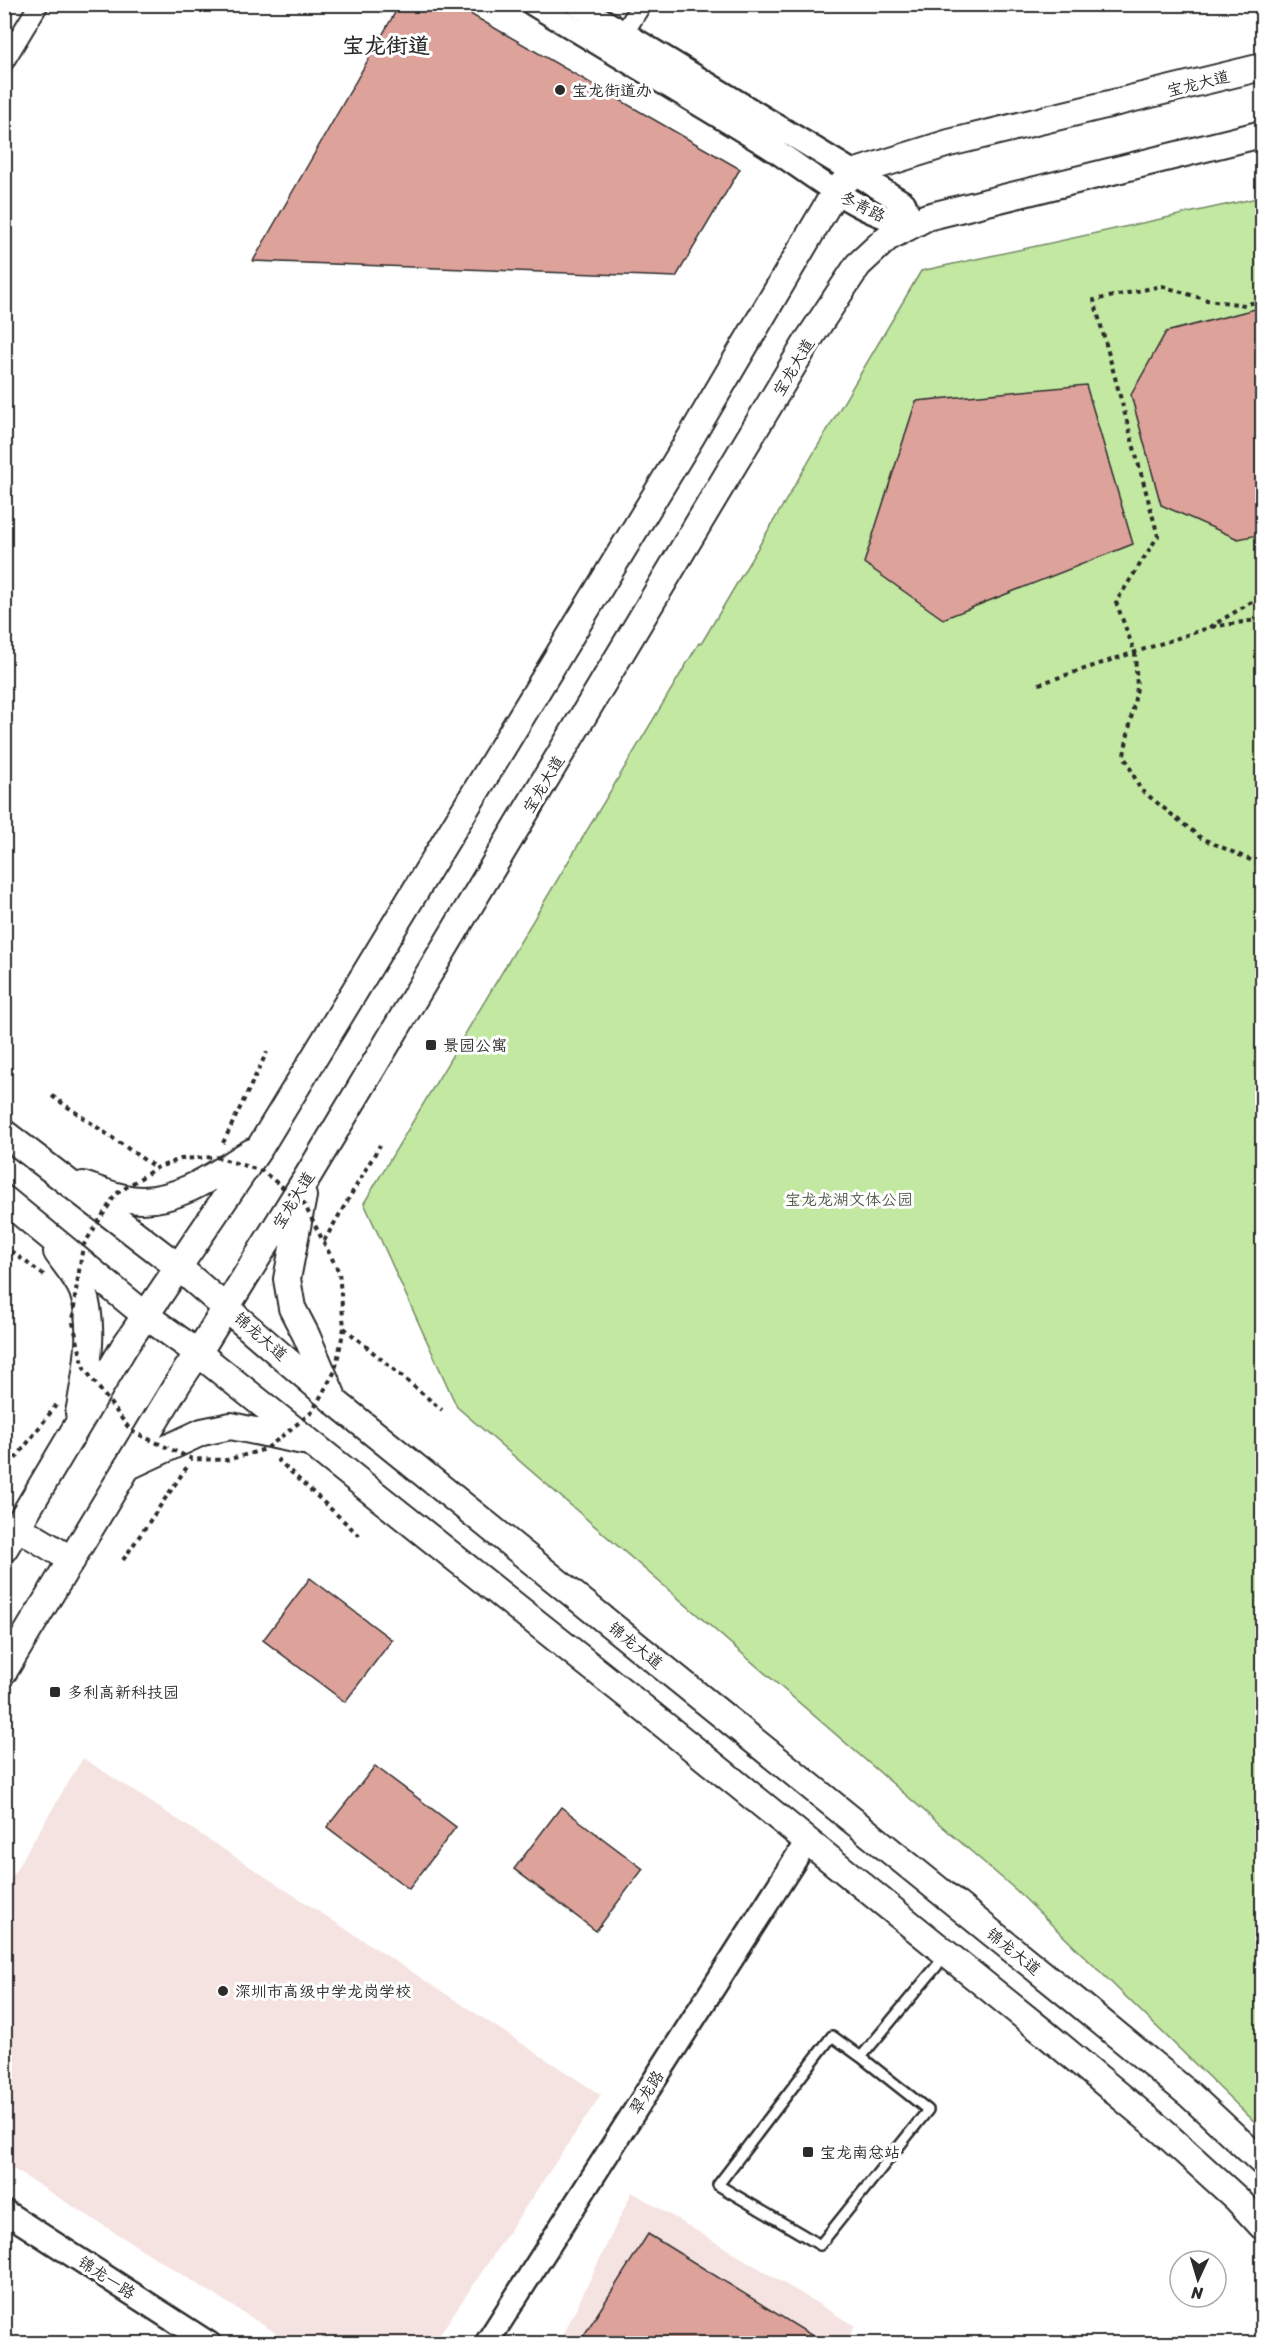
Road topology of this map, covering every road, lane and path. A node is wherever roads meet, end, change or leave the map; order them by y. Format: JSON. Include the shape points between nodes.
{"nodes":[{"id":1,"x":39,"y":4,"type":"edge"},
{"id":2,"x":533,"y":4,"type":"edge"},
{"id":3,"x":576,"y":4,"type":"edge"},
{"id":4,"x":642,"y":4,"type":"edge"},
{"id":5,"x":624,"y":33,"type":"junction"},
{"id":6,"x":4,"y":62,"type":"edge"},
{"id":7,"x":1263,"y":67,"type":"edge"},
{"id":8,"x":737,"y":115,"type":"junction"},
{"id":9,"x":1263,"y":134,"type":"edge"},
{"id":10,"x":853,"y":173,"type":"junction"},
{"id":11,"x":835,"y":192,"type":"junction"},
{"id":12,"x":913,"y":224,"type":"junction"},
{"id":13,"x":1263,"y":300,"type":"edge"},
{"id":14,"x":1263,"y":596,"type":"edge"},
{"id":15,"x":1263,"y":619,"type":"edge"},
{"id":16,"x":1208,"y":628,"type":"junction"},
{"id":17,"x":1135,"y":653,"type":"junction"},
{"id":18,"x":1039,"y":684,"type":"dead end"},
{"id":19,"x":1263,"y":865,"type":"edge"},
{"id":20,"x":267,"y":1052,"type":"dead end"},
{"id":21,"x":52,"y":1096,"type":"dead end"},
{"id":22,"x":4,"y":1133,"type":"edge"},
{"id":23,"x":380,"y":1145,"type":"dead end"},
{"id":24,"x":260,"y":1147,"type":"junction"},
{"id":25,"x":216,"y":1157,"type":"junction"},
{"id":26,"x":156,"y":1168,"type":"junction"},
{"id":27,"x":309,"y":1174,"type":"junction"},
{"id":28,"x":65,"y":1180,"type":"junction"},
{"id":29,"x":4,"y":1199,"type":"edge"},
{"id":30,"x":42,"y":1229,"type":"junction"},
{"id":31,"x":324,"y":1240,"type":"junction"},
{"id":32,"x":4,"y":1246,"type":"edge"},
{"id":33,"x":177,"y":1266,"type":"junction"},
{"id":34,"x":48,"y":1278,"type":"dead end"},
{"id":35,"x":66,"y":1290,"type":"dead end"},
{"id":36,"x":75,"y":1297,"type":"junction"},
{"id":37,"x":226,"y":1306,"type":"junction"},
{"id":38,"x":145,"y":1315,"type":"junction"},
{"id":39,"x":344,"y":1329,"type":"junction"},
{"id":40,"x":198,"y":1353,"type":"junction"},
{"id":41,"x":84,"y":1368,"type":"junction"},
{"id":42,"x":77,"y":1377,"type":"dead end"},
{"id":43,"x":64,"y":1395,"type":"dead end"},
{"id":44,"x":334,"y":1401,"type":"junction"},
{"id":45,"x":442,"y":1410,"type":"dead end"},
{"id":46,"x":77,"y":1427,"type":"junction"},
{"id":47,"x":310,"y":1442,"type":"junction"},
{"id":48,"x":266,"y":1449,"type":"junction"},
{"id":49,"x":192,"y":1459,"type":"junction"},
{"id":50,"x":10,"y":1466,"type":"dead end"},
{"id":51,"x":128,"y":1467,"type":"junction"},
{"id":52,"x":17,"y":1527,"type":"junction"},
{"id":53,"x":362,"y":1538,"type":"dead end"},
{"id":54,"x":4,"y":1549,"type":"edge"},
{"id":55,"x":72,"y":1560,"type":"junction"},
{"id":56,"x":123,"y":1560,"type":"dead end"},
{"id":57,"x":4,"y":1671,"type":"edge"},
{"id":58,"x":807,"y":1841,"type":"junction"},
{"id":59,"x":947,"y":1954,"type":"junction"},
{"id":60,"x":861,"y":2057,"type":"junction"},
{"id":61,"x":1263,"y":2162,"type":"edge"},
{"id":62,"x":4,"y":2211,"type":"edge"},
{"id":63,"x":1263,"y":2226,"type":"edge"},
{"id":64,"x":210,"y":2343,"type":"edge"},
{"id":65,"x":486,"y":2343,"type":"edge"}],
"edges":[{"from":1,"to":6,"type":"street"},
{"from":2,"to":8,"type":"street","name":"冬青路"},
{"from":3,"to":5,"type":"street","name":"冬青路"},
{"from":4,"to":5,"type":"street"},
{"from":5,"to":8,"type":"street","name":"冬青路"},
{"from":7,"to":10,"type":"main road","name":"宝龙大道","via":[[949,143]]},
{"from":8,"to":10,"type":"street","name":"冬青路"},
{"from":8,"to":11,"type":"street","name":"冬青路"},
{"from":9,"to":12,"type":"main road","name":"宝龙大道","via":[[927,216]]},
{"from":10,"to":11,"type":"main road","name":"宝龙大道"},
{"from":10,"to":12,"type":"street","name":"冬青路","via":[[904,203]]},
{"from":11,"to":12,"type":"street","name":"冬青路","via":[[893,222]]},
{"from":11,"to":24,"type":"main road","name":"宝龙大道","via":[[691,437]]},
{"from":12,"to":27,"type":"main road","name":"宝龙大道","via":[[887,237],[858,265],[807,342]]},
{"from":13,"to":17,"type":"path","via":[[1245,304],[1207,300],[1162,286],[1094,300],[1158,536],[1116,602]]},
{"from":14,"to":16,"type":"path"},
{"from":15,"to":16,"type":"path"},
{"from":16,"to":17,"type":"path"},
{"from":17,"to":18,"type":"path"},
{"from":17,"to":19,"type":"path","via":[[1137,688],[1124,755],[1140,789],[1201,838]]},
{"from":20,"to":25,"type":"path"},
{"from":21,"to":26,"type":"path"},
{"from":22,"to":28,"type":"main road","name":"锦龙大道"},
{"from":23,"to":31,"type":"path"},
{"from":24,"to":28,"type":"main road","via":[[200,1183],[167,1197],[141,1200]]},
{"from":24,"to":33,"type":"main road","name":"宝龙大道"},
{"from":25,"to":26,"type":"path","bridge":true,"via":[[182,1159]]},
{"from":25,"to":31,"type":"path","bridge":true,"via":[[262,1171],[304,1204]]},
{"from":26,"to":36,"type":"path","bridge":true,"via":[[116,1194],[83,1246]]},
{"from":27,"to":37,"type":"main road","name":"宝龙大道"},
{"from":27,"to":44,"type":"main road","via":[[287,1279],[292,1308]]},
{"from":28,"to":33,"type":"main road","name":"锦龙大道"},
{"from":29,"to":30,"type":"main road"},
{"from":30,"to":38,"type":"main road"},
{"from":30,"to":46,"type":"main road","via":[[82,1289],[89,1314]]},
{"from":31,"to":39,"type":"path","bridge":true,"via":[[339,1272]]},
{"from":32,"to":34,"type":"path"},
{"from":33,"to":37,"type":"main road","name":"锦龙大道"},
{"from":33,"to":38,"type":"main road","name":"宝龙大道"},
{"from":35,"to":36,"type":"path"},
{"from":36,"to":41,"type":"path","bridge":true,"via":[[73,1323]]},
{"from":37,"to":40,"type":"main road","name":"宝龙大道"},
{"from":37,"to":44,"type":"main road","name":"锦龙大道"},
{"from":38,"to":40,"type":"main road"},
{"from":38,"to":46,"type":"main road","name":"宝龙大道"},
{"from":39,"to":45,"type":"path"},
{"from":39,"to":48,"type":"path","bridge":true,"via":[[335,1371],[312,1412]]},
{"from":40,"to":47,"type":"main road"},
{"from":40,"to":51,"type":"main road","name":"宝龙大道"},
{"from":41,"to":42,"type":"path"},
{"from":41,"to":49,"type":"path","bridge":true,"via":[[131,1431]]},
{"from":43,"to":50,"type":"path"},
{"from":44,"to":61,"type":"main road","name":"锦龙大道","via":[[1076,2001],[1190,2095]]},
{"from":46,"to":52,"type":"main road","name":"宝龙大道"},
{"from":47,"to":51,"type":"main road","via":[[231,1426],[202,1432]]},
{"from":47,"to":58,"type":"main road"},
{"from":48,"to":49,"type":"path","bridge":true,"via":[[227,1460]]},
{"from":48,"to":53,"type":"path"},
{"from":49,"to":56,"type":"path"},
{"from":51,"to":55,"type":"main road","name":"宝龙大道"},
{"from":52,"to":54,"type":"main road","name":"宝龙大道"},
{"from":52,"to":55,"type":"main road"},
{"from":55,"to":57,"type":"main road","name":"宝龙大道"},
{"from":58,"to":59,"type":"main road"},
{"from":58,"to":65,"type":"street","name":"翠龙路"},
{"from":59,"to":60,"type":"lane"},
{"from":59,"to":63,"type":"main road","via":[[1160,2129]]},
{"from":60,"to":60,"type":"lane","via":[[928,2110],[820,2245],[718,2185],[832,2036]]},
{"from":62,"to":64,"type":"street","name":"锦龙一路"}]}
